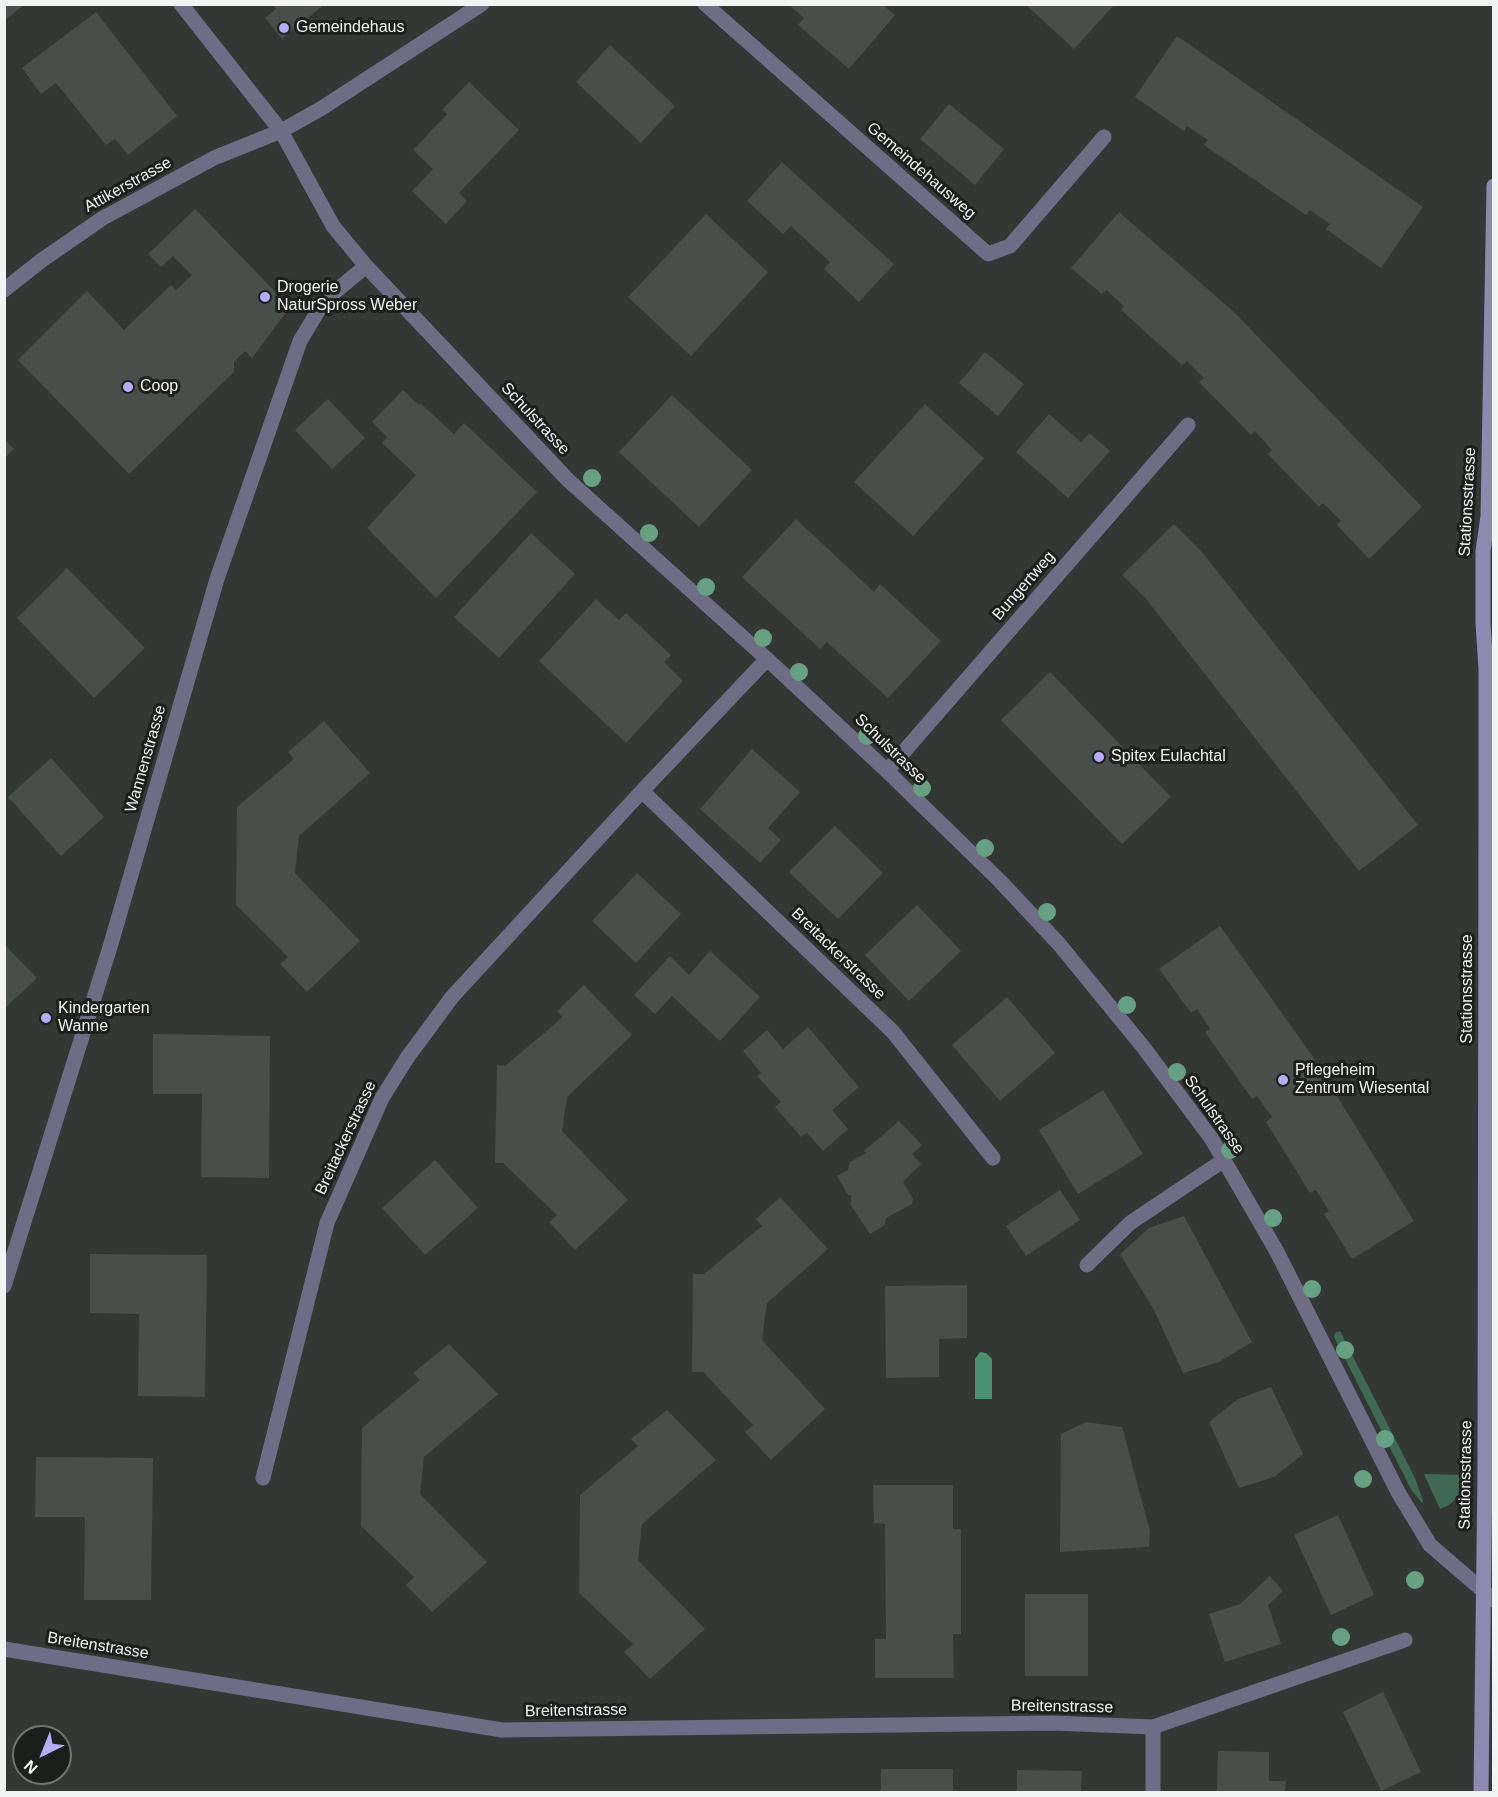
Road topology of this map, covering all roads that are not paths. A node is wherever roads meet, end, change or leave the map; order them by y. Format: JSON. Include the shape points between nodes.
{"nodes":[{"id":1,"x":181,"y":4,"type":"edge"},
{"id":2,"x":482,"y":4,"type":"edge"},
{"id":3,"x":705,"y":4,"type":"edge"},
{"id":4,"x":281,"y":131,"type":"junction"},
{"id":5,"x":1104,"y":137,"type":"dead end"},
{"id":6,"x":1494,"y":186,"type":"edge"},
{"id":7,"x":366,"y":266,"type":"junction"},
{"id":8,"x":4,"y":290,"type":"edge"},
{"id":9,"x":1188,"y":425,"type":"dead end"},
{"id":10,"x":767,"y":659,"type":"junction"},
{"id":11,"x":1490,"y":668,"type":"edge"},
{"id":12,"x":887,"y":771,"type":"junction"},
{"id":13,"x":642,"y":791,"type":"junction"},
{"id":14,"x":993,"y":1158,"type":"dead end"},
{"id":15,"x":1224,"y":1160,"type":"junction"},
{"id":16,"x":1088,"y":1265,"type":"dead end"},
{"id":17,"x":4,"y":1286,"type":"edge"},
{"id":18,"x":263,"y":1478,"type":"dead end"},
{"id":19,"x":1488,"y":1595,"type":"edge"},
{"id":20,"x":1406,"y":1640,"type":"dead end"},
{"id":21,"x":4,"y":1649,"type":"edge"},
{"id":22,"x":1153,"y":1727,"type":"junction"},
{"id":23,"x":1153,"y":1792,"type":"edge"},
{"id":24,"x":1481,"y":1792,"type":"edge"}],
"edges":[{"from":1,"to":4,"type":"street","name":"Schulstrasse"},
{"from":2,"to":4,"type":"street","name":"Attikerstrasse"},
{"from":3,"to":5,"type":"street","name":"Gemeindehausweg","via":[[988,254],[1010,246]]},
{"from":4,"to":7,"type":"street","name":"Schulstrasse","via":[[333,226]]},
{"from":4,"to":8,"type":"street","name":"Attikerstrasse","via":[[214,158],[103,218]]},
{"from":6,"to":11,"type":"main road","name":"Stationsstrasse","via":[[1488,516],[1483,550],[1483,623]]},
{"from":7,"to":10,"type":"street","name":"Schulstrasse","via":[[568,480]]},
{"from":7,"to":17,"type":"street","name":"Wannenstrasse","via":[[324,301],[300,340],[217,579],[112,938]]},
{"from":9,"to":12,"type":"street","name":"Bungertweg"},
{"from":10,"to":12,"type":"street","name":"Schulstrasse"},
{"from":10,"to":13,"type":"street","name":"Breitackerstrasse"},
{"from":11,"to":19,"type":"main road","name":"Stationsstrasse","via":[[1485,1445]]},
{"from":12,"to":15,"type":"street","name":"Schulstrasse","via":[[1059,944],[1144,1048]]},
{"from":13,"to":14,"type":"street","name":"Breitackerstrasse","via":[[893,1032]]},
{"from":13,"to":18,"type":"street","name":"Breitackerstrasse","via":[[452,996],[382,1098],[327,1223]]},
{"from":15,"to":16,"type":"street","via":[[1130,1223]]},
{"from":15,"to":19,"type":"street","name":"Schulstrasse","via":[[1276,1250],[1403,1501],[1430,1545]]},
{"from":19,"to":24,"type":"main road","name":"Stationsstrasse"},
{"from":20,"to":22,"type":"street"},
{"from":21,"to":22,"type":"street","name":"Breitenstrasse","via":[[502,1730],[1053,1723]]},
{"from":22,"to":23,"type":"street"}]}
